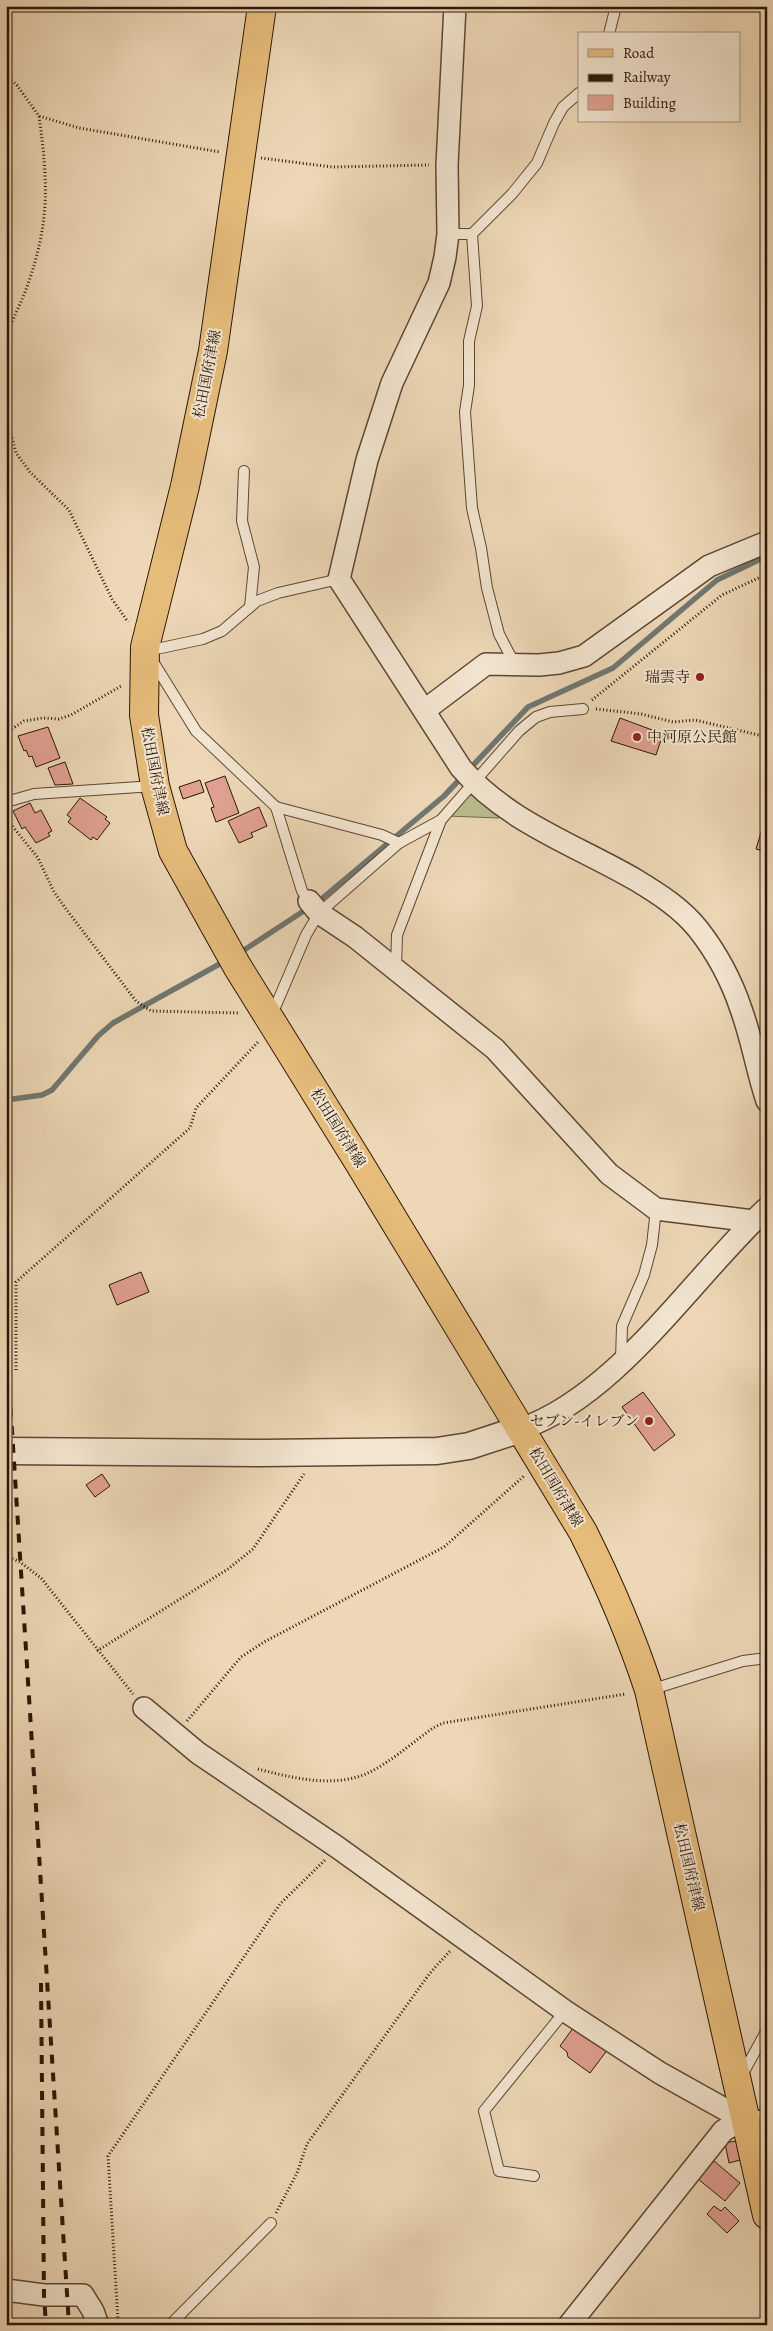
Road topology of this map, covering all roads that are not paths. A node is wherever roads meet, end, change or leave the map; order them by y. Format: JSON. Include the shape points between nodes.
{"nodes":[{"id":1,"x":262,"y":6,"type":"edge"},
{"id":2,"x":455,"y":6,"type":"edge"},
{"id":3,"x":616,"y":6,"type":"edge"},
{"id":4,"x":610,"y":32,"type":"edge"},
{"id":5,"x":578,"y":94,"type":"edge"},
{"id":6,"x":448,"y":234,"type":"junction"},
{"id":7,"x":472,"y":234,"type":"junction"},
{"id":8,"x":244,"y":471,"type":"dead end"},
{"id":9,"x":767,"y":542,"type":"edge"},
{"id":10,"x":339,"y":579,"type":"junction"},
{"id":11,"x":250,"y":607,"type":"junction"},
{"id":12,"x":145,"y":657,"type":"junction"},
{"id":13,"x":514,"y":663,"type":"junction"},
{"id":14,"x":582,"y":709,"type":"road end"},
{"id":15,"x":425,"y":710,"type":"junction"},
{"id":16,"x":468,"y":776,"type":"junction"},
{"id":17,"x":155,"y":786,"type":"junction"},
{"id":18,"x":6,"y":802,"type":"edge"},
{"id":19,"x":276,"y":807,"type":"junction"},
{"id":20,"x":441,"y":820,"type":"junction"},
{"id":21,"x":399,"y":843,"type":"junction"},
{"id":22,"x":315,"y":908,"type":"junction"},
{"id":23,"x":396,"y":970,"type":"junction"},
{"id":24,"x":270,"y":1019,"type":"junction"},
{"id":25,"x":767,"y":1101,"type":"edge"},
{"id":26,"x":656,"y":1209,"type":"junction"},
{"id":27,"x":760,"y":1215,"type":"edge"},
{"id":28,"x":621,"y":1363,"type":"junction"},
{"id":29,"x":521,"y":1429,"type":"junction"},
{"id":30,"x":6,"y":1451,"type":"edge"},
{"id":31,"x":767,"y":1658,"type":"edge"},
{"id":32,"x":649,"y":1690,"type":"junction"},
{"id":33,"x":144,"y":1708,"type":"road end"},
{"id":34,"x":565,"y":2011,"type":"junction"},
{"id":35,"x":767,"y":2030,"type":"edge"},
{"id":36,"x":737,"y":2083,"type":"junction"},
{"id":37,"x":757,"y":2123,"type":"edge"},
{"id":38,"x":534,"y":2176,"type":"dead end"},
{"id":39,"x":767,"y":2215,"type":"edge"},
{"id":40,"x":271,"y":2223,"type":"road end"},
{"id":41,"x":6,"y":2290,"type":"edge"},
{"id":42,"x":98,"y":2325,"type":"edge"},
{"id":43,"x":170,"y":2325,"type":"edge"},
{"id":44,"x":569,"y":2325,"type":"edge"}],
"edges":[{"from":1,"to":12,"type":"main road","name":"松田国府津線","via":[[213,351]]},
{"from":2,"to":6,"type":"street","via":[[447,165]]},
{"from":3,"to":4,"type":"lane"},
{"from":5,"to":7,"type":"lane","via":[[563,107],[538,163]]},
{"from":6,"to":7,"type":"lane"},
{"from":6,"to":10,"type":"street","via":[[439,283],[392,383],[367,460]]},
{"from":7,"to":13,"type":"lane","via":[[477,306],[469,341],[465,412],[472,508],[499,634]]},
{"from":8,"to":11,"type":"lane","via":[[242,521],[254,567]]},
{"from":9,"to":13,"type":"street","via":[[709,566],[584,656],[559,663]]},
{"from":10,"to":11,"type":"lane","via":[[278,593]]},
{"from":10,"to":15,"type":"street"},
{"from":11,"to":12,"type":"lane","via":[[222,631]]},
{"from":12,"to":17,"type":"main road","name":"松田国府津線","via":[[144,715]]},
{"from":12,"to":19,"type":"lane","via":[[196,731]]},
{"from":13,"to":15,"type":"street","via":[[486,664]]},
{"from":14,"to":16,"type":"lane","via":[[550,712],[536,717]]},
{"from":15,"to":16,"type":"street"},
{"from":16,"to":20,"type":"lane"},
{"from":16,"to":25,"type":"street","via":[[511,812],[666,898],[698,929],[720,964],[741,1009]]},
{"from":17,"to":18,"type":"lane","via":[[34,794]]},
{"from":17,"to":24,"type":"main road","name":"松田国府津線","via":[[173,851]]},
{"from":19,"to":21,"type":"lane","via":[[382,835]]},
{"from":19,"to":22,"type":"lane","via":[[302,891]]},
{"from":20,"to":21,"type":"lane"},
{"from":20,"to":23,"type":"lane","via":[[397,935]]},
{"from":21,"to":22,"type":"lane"},
{"from":22,"to":23,"type":"street"},
{"from":22,"to":24,"type":"lane"},
{"from":23,"to":26,"type":"street","via":[[495,1049],[609,1174]]},
{"from":24,"to":29,"type":"main road","name":"松田国府津線"},
{"from":26,"to":27,"type":"street"},
{"from":26,"to":28,"type":"lane","via":[[652,1245],[644,1275],[622,1326]]},
{"from":27,"to":28,"type":"street"},
{"from":28,"to":29,"type":"street","via":[[583,1396],[544,1421]]},
{"from":29,"to":30,"type":"street","via":[[469,1446],[437,1452]]},
{"from":29,"to":32,"type":"main road","name":"松田国府津線","via":[[583,1532],[613,1592]]},
{"from":31,"to":32,"type":"lane","via":[[743,1661]]},
{"from":32,"to":36,"type":"main road","name":"松田国府津線"},
{"from":33,"to":34,"type":"street","via":[[175,1735]]},
{"from":34,"to":37,"type":"street","via":[[660,2073],[728,2111]]},
{"from":34,"to":38,"type":"lane","via":[[484,2111],[499,2171]]},
{"from":35,"to":36,"type":"lane"},
{"from":36,"to":37,"type":"main road","name":"松田国府津線"},
{"from":37,"to":39,"type":"main road","name":"松田国府津線"},
{"from":37,"to":44,"type":"street","via":[[730,2126],[723,2131]]},
{"from":40,"to":43,"type":"lane"},
{"from":41,"to":42,"type":"street","via":[[44,2295],[84,2295]]}]}
